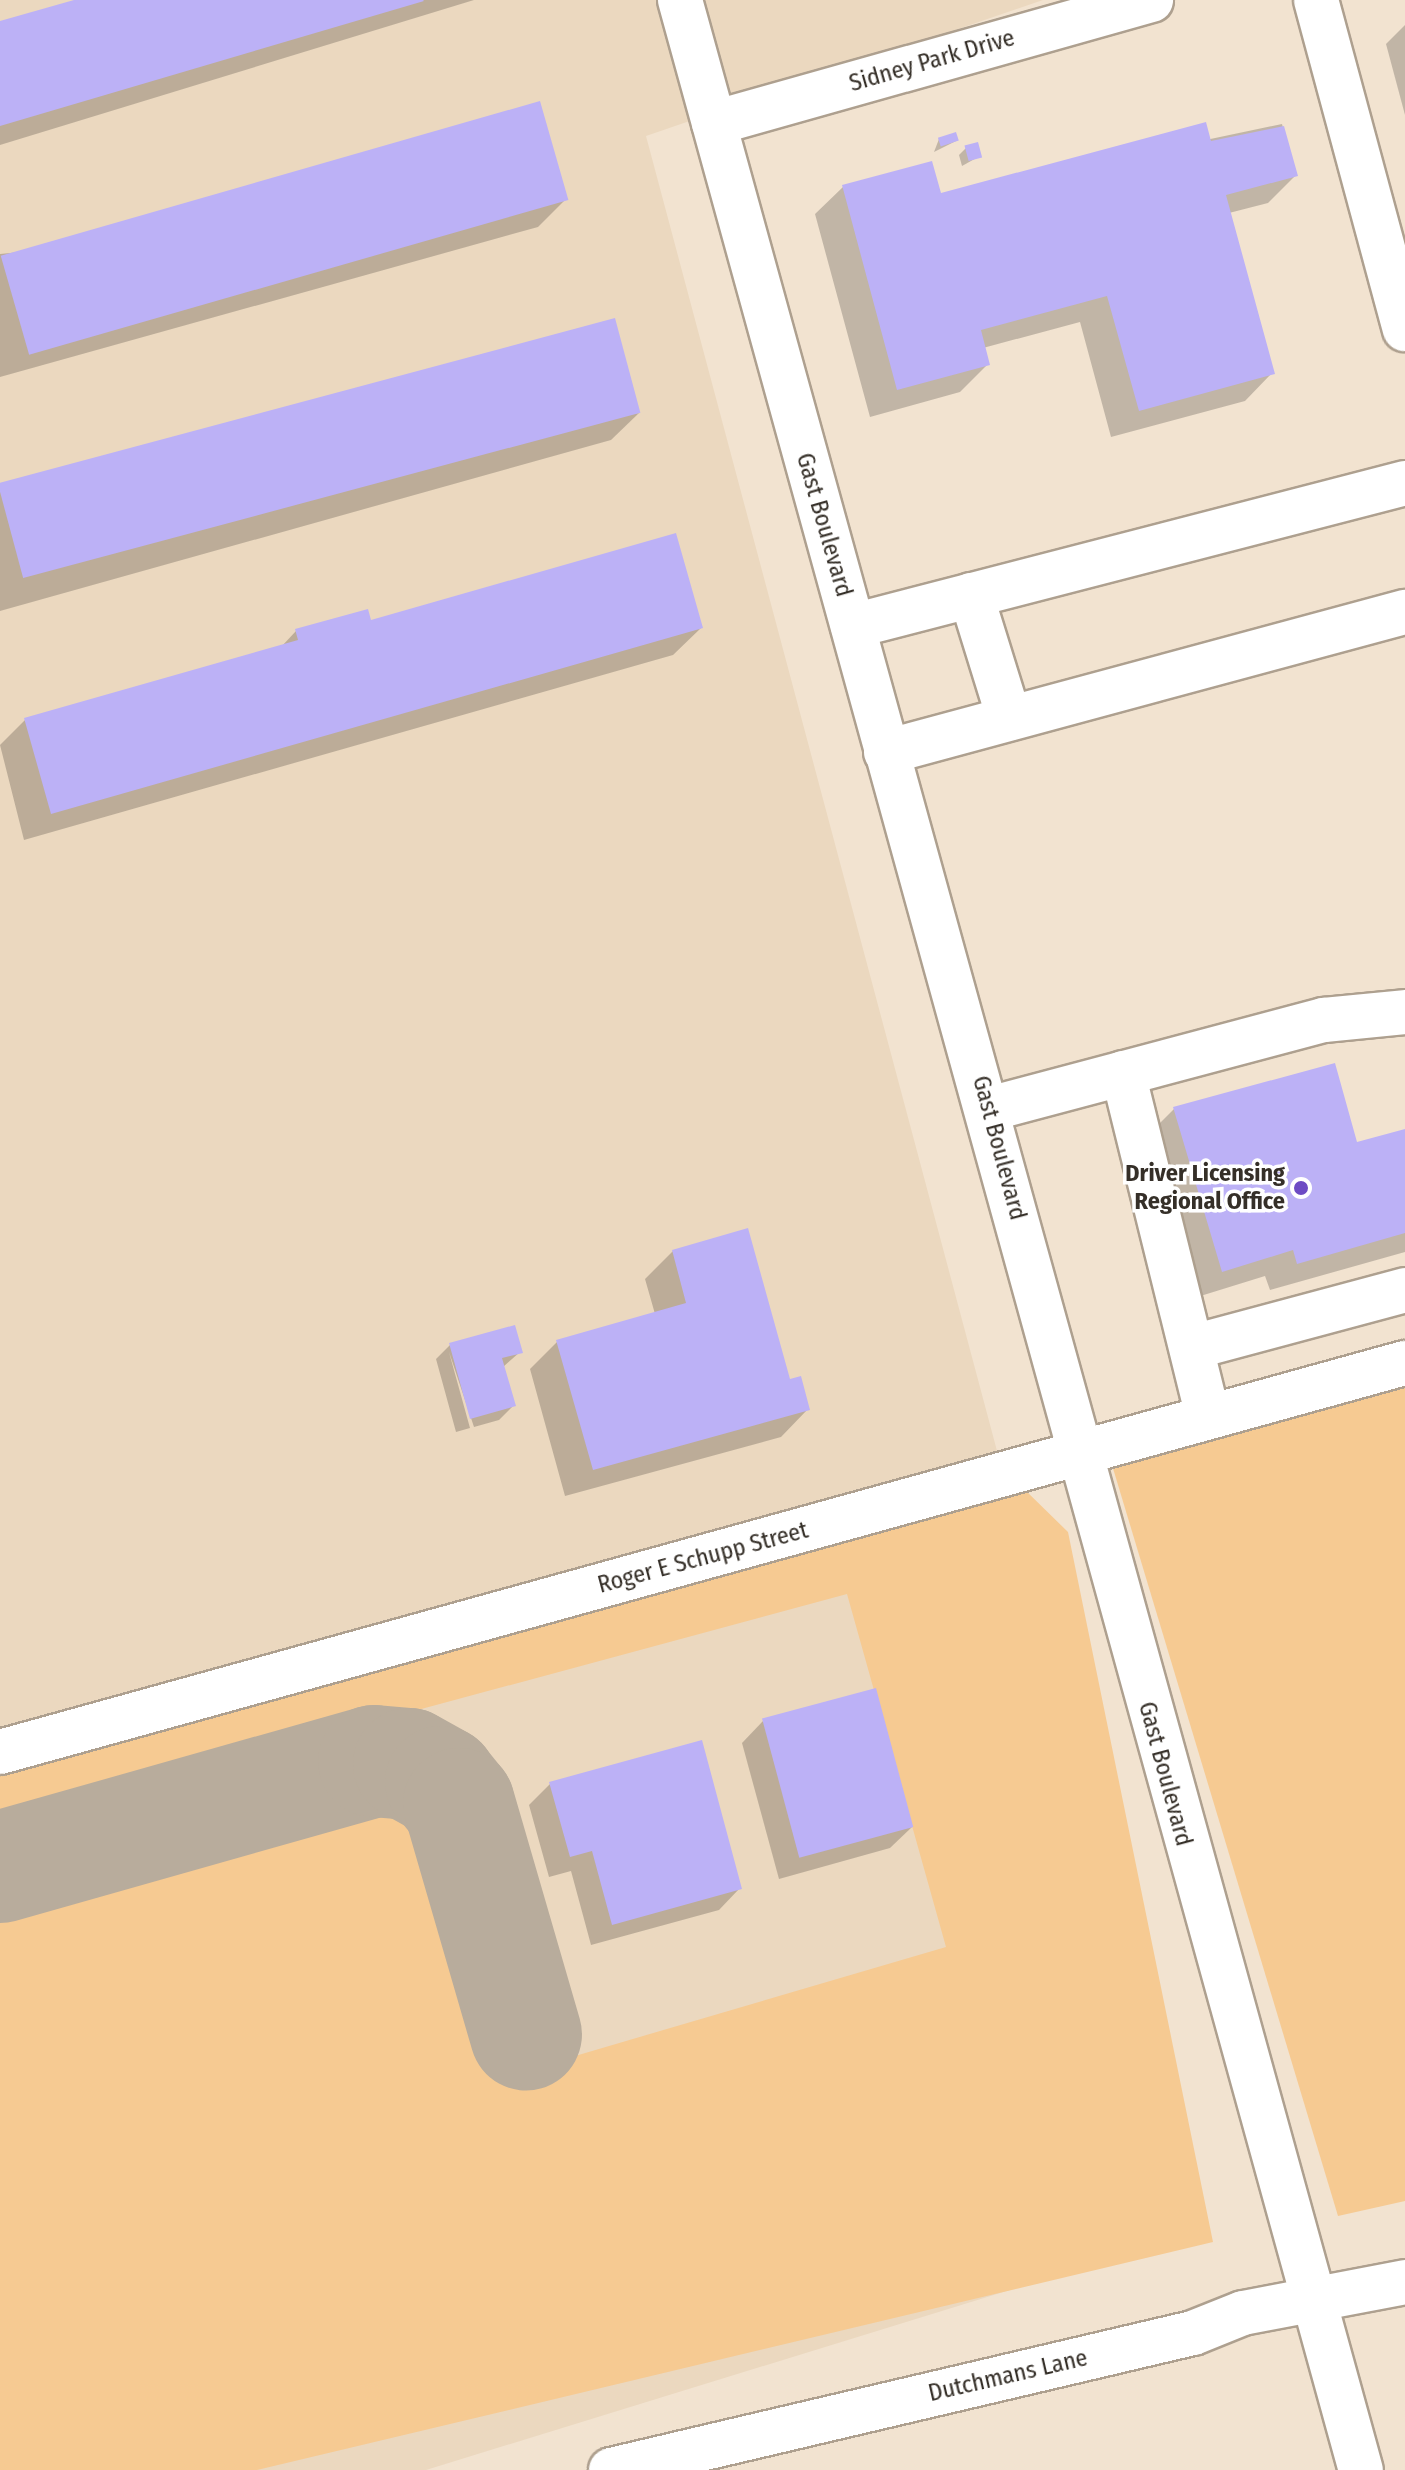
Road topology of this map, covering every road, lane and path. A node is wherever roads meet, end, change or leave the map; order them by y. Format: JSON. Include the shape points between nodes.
{"nodes":[{"id":1,"x":680,"y":0,"type":"edge"},
{"id":2,"x":1151,"y":0,"type":"edge"},
{"id":3,"x":1316,"y":0,"type":"edge"},
{"id":4,"x":714,"y":123,"type":"junction"},
{"id":5,"x":1405,"y":329,"type":"edge"},
{"id":6,"x":1405,"y":483,"type":"edge"},
{"id":7,"x":971,"y":595,"type":"junction"},
{"id":8,"x":1405,"y":612,"type":"edge"},
{"id":9,"x":853,"y":626,"type":"junction"},
{"id":10,"x":1009,"y":718,"type":"junction"},
{"id":11,"x":886,"y":752,"type":"junction"},
{"id":12,"x":1403,"y":1019,"type":"edge"},
{"id":13,"x":1123,"y":1073,"type":"junction"},
{"id":14,"x":989,"y":1109,"type":"junction"},
{"id":15,"x":1405,"y":1290,"type":"edge"},
{"id":16,"x":1193,"y":1347,"type":"junction"},
{"id":17,"x":1405,"y":1363,"type":"edge"},
{"id":18,"x":1208,"y":1417,"type":"junction"},
{"id":19,"x":1078,"y":1453,"type":"junction"},
{"id":20,"x":0,"y":1752,"type":"edge"},
{"id":21,"x":1405,"y":2282,"type":"edge"},
{"id":22,"x":1313,"y":2299,"type":"junction"},
{"id":23,"x":654,"y":2465,"type":"edge"},
{"id":24,"x":611,"y":2470,"type":"edge"},
{"id":25,"x":1361,"y":2470,"type":"edge"}],
"edges":[{"from":1,"to":4,"type":"street","name":"Gast Boulevard"},
{"from":2,"to":4,"type":"street","name":"Sidney Park Drive"},
{"from":3,"to":5,"type":"street"},
{"from":4,"to":9,"type":"street","name":"Gast Boulevard"},
{"from":6,"to":7,"type":"street"},
{"from":7,"to":9,"type":"street"},
{"from":7,"to":10,"type":"street"},
{"from":8,"to":10,"type":"street"},
{"from":9,"to":11,"type":"street","name":"Gast Boulevard"},
{"from":10,"to":11,"type":"street"},
{"from":11,"to":14,"type":"street","name":"Gast Boulevard"},
{"from":12,"to":13,"type":"street","via":[[1324,1020]]},
{"from":13,"to":14,"type":"street"},
{"from":13,"to":16,"type":"street"},
{"from":14,"to":19,"type":"street","name":"Gast Boulevard"},
{"from":15,"to":16,"type":"street"},
{"from":16,"to":18,"type":"street"},
{"from":17,"to":18,"type":"street","name":"Roger E Schupp Street"},
{"from":18,"to":19,"type":"street","name":"Roger E Schupp Street"},
{"from":19,"to":20,"type":"street","name":"Roger E Schupp Street"},
{"from":19,"to":22,"type":"street","name":"Gast Boulevard"},
{"from":21,"to":22,"type":"street","name":"Dutchmans Lane"},
{"from":22,"to":23,"type":"street","name":"Dutchmans Lane"},
{"from":22,"to":25,"type":"street","name":"Gast Boulevard"},
{"from":23,"to":24,"type":"street","name":"Dutchmans Lane"}]}
